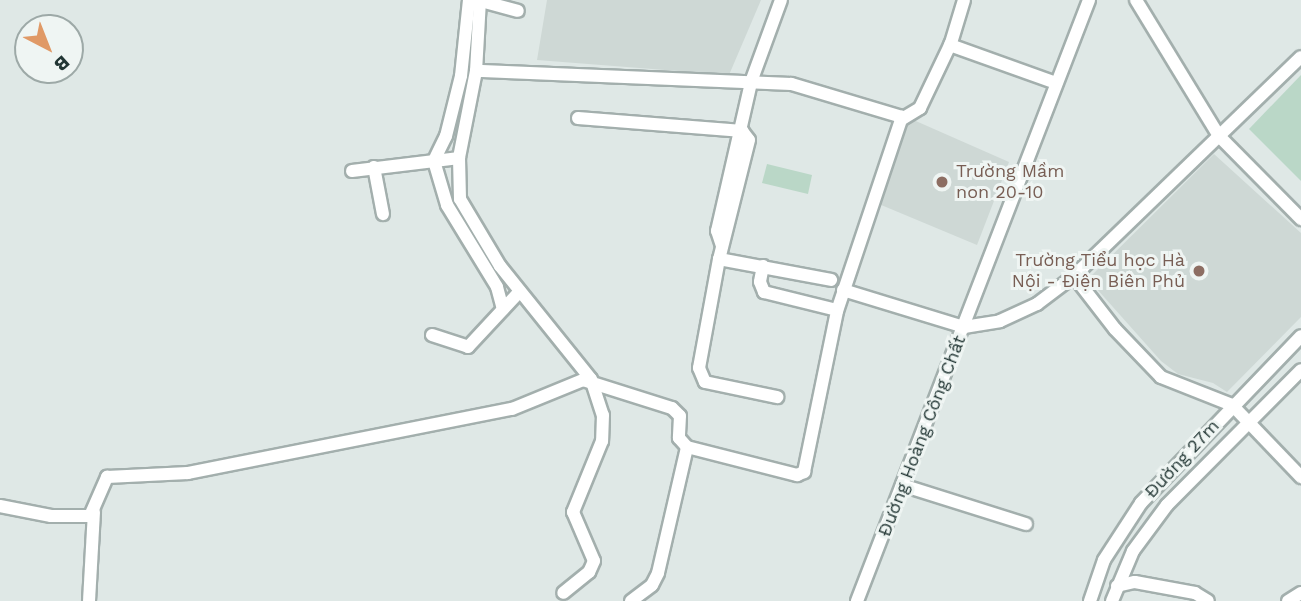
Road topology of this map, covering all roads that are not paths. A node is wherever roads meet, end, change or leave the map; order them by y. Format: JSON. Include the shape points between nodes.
{"nodes":[{"id":1,"x":476,"y":0,"type":"edge"},
{"id":2,"x":781,"y":0,"type":"edge"},
{"id":3,"x":964,"y":0,"type":"edge"},
{"id":4,"x":1089,"y":0,"type":"edge"},
{"id":5,"x":1136,"y":0,"type":"edge"},
{"id":6,"x":518,"y":11,"type":"dead end"},
{"id":7,"x":950,"y":45,"type":"junction"},
{"id":8,"x":1301,"y":57,"type":"edge"},
{"id":9,"x":476,"y":71,"type":"junction"},
{"id":10,"x":751,"y":82,"type":"junction"},
{"id":11,"x":1056,"y":83,"type":"junction"},
{"id":12,"x":578,"y":118,"type":"dead end"},
{"id":13,"x":902,"y":119,"type":"junction"},
{"id":14,"x":742,"y":131,"type":"junction"},
{"id":15,"x":1219,"y":136,"type":"junction"},
{"id":16,"x":459,"y":158,"type":"junction"},
{"id":17,"x":434,"y":161,"type":"junction"},
{"id":18,"x":374,"y":167,"type":"junction"},
{"id":19,"x":352,"y":171,"type":"dead end"},
{"id":20,"x":383,"y":214,"type":"dead end"},
{"id":21,"x":1301,"y":219,"type":"edge"},
{"id":22,"x":720,"y":253,"type":"junction"},
{"id":23,"x":763,"y":266,"type":"junction"},
{"id":24,"x":1074,"y":276,"type":"junction"},
{"id":25,"x":831,"y":279,"type":"dead end"},
{"id":26,"x":844,"y":290,"type":"junction"},
{"id":27,"x":520,"y":291,"type":"junction"},
{"id":28,"x":503,"y":309,"type":"junction"},
{"id":29,"x":837,"y":310,"type":"junction"},
{"id":30,"x":964,"y":327,"type":"junction"},
{"id":31,"x":432,"y":335,"type":"dead end"},
{"id":32,"x":1301,"y":336,"type":"edge"},
{"id":33,"x":1284,"y":353,"type":"junction"},
{"id":34,"x":1301,"y":369,"type":"edge"},
{"id":35,"x":593,"y":383,"type":"junction"},
{"id":36,"x":777,"y":397,"type":"dead end"},
{"id":37,"x":1232,"y":405,"type":"junction"},
{"id":38,"x":1249,"y":422,"type":"junction"},
{"id":39,"x":687,"y":447,"type":"junction"},
{"id":40,"x":1301,"y":477,"type":"edge"},
{"id":41,"x":902,"y":485,"type":"junction"},
{"id":42,"x":0,"y":506,"type":"edge"},
{"id":43,"x":94,"y":512,"type":"junction"},
{"id":44,"x":1026,"y":524,"type":"dead end"},
{"id":45,"x":1117,"y":586,"type":"junction"},
{"id":46,"x":563,"y":593,"type":"dead end"},
{"id":47,"x":1301,"y":593,"type":"edge"},
{"id":48,"x":89,"y":601,"type":"edge"},
{"id":49,"x":631,"y":601,"type":"edge"},
{"id":50,"x":857,"y":601,"type":"edge"},
{"id":51,"x":1090,"y":601,"type":"edge"},
{"id":52,"x":1112,"y":601,"type":"edge"},
{"id":53,"x":1209,"y":601,"type":"edge"},
{"id":54,"x":1289,"y":601,"type":"edge"}],
"edges":[{"from":1,"to":6,"type":"street"},
{"from":1,"to":9,"type":"street"},
{"from":1,"to":17,"type":"street","via":[[446,136]]},
{"from":2,"to":10,"type":"street"},
{"from":3,"to":7,"type":"street"},
{"from":4,"to":11,"type":"street"},
{"from":5,"to":15,"type":"street"},
{"from":7,"to":11,"type":"street"},
{"from":7,"to":13,"type":"street","via":[[919,108]]},
{"from":8,"to":15,"type":"street","name":"Đường Hoàng Công Chất"},
{"from":9,"to":10,"type":"street"},
{"from":9,"to":16,"type":"street"},
{"from":10,"to":13,"type":"street","via":[[791,84]]},
{"from":10,"to":14,"type":"street"},
{"from":11,"to":30,"type":"street"},
{"from":12,"to":14,"type":"street"},
{"from":13,"to":26,"type":"street"},
{"from":14,"to":22,"type":"street","via":[[717,231]]},
{"from":15,"to":21,"type":"street"},
{"from":15,"to":24,"type":"street","name":"Đường Hoàng Công Chất"},
{"from":16,"to":17,"type":"street"},
{"from":16,"to":27,"type":"street","via":[[457,182],[467,215]]},
{"from":17,"to":18,"type":"street"},
{"from":17,"to":28,"type":"street","via":[[447,205],[497,287]]},
{"from":18,"to":19,"type":"street"},
{"from":18,"to":20,"type":"street"},
{"from":22,"to":23,"type":"street"},
{"from":22,"to":36,"type":"street","via":[[700,376],[705,382]]},
{"from":23,"to":25,"type":"street"},
{"from":23,"to":29,"type":"street","via":[[760,282],[764,292]]},
{"from":24,"to":30,"type":"street","name":"Đường Hoàng Công Chất","via":[[1037,304],[1000,321]]},
{"from":24,"to":37,"type":"street","via":[[1115,330],[1161,377]]},
{"from":26,"to":29,"type":"street"},
{"from":26,"to":30,"type":"street"},
{"from":27,"to":28,"type":"street"},
{"from":27,"to":35,"type":"street"},
{"from":28,"to":31,"type":"street","via":[[468,346]]},
{"from":29,"to":39,"type":"street","via":[[804,472],[797,475]]},
{"from":30,"to":41,"type":"street","name":"Đường Hoàng Công Chất"},
{"from":32,"to":33,"type":"street","name":"Đường 27m"},
{"from":33,"to":34,"type":"street"},
{"from":33,"to":37,"type":"street","name":"Đường 27m"},
{"from":34,"to":38,"type":"street","name":"Đường 27m"},
{"from":35,"to":39,"type":"street","via":[[677,411],[679,438]]},
{"from":35,"to":43,"type":"street","via":[[583,380],[541,401],[512,409],[282,454],[188,472],[107,477]]},
{"from":35,"to":46,"type":"street","via":[[603,415],[601,442],[573,512],[594,561],[589,572]]},
{"from":37,"to":38,"type":"street"},
{"from":37,"to":51,"type":"street","name":"Đường 27m","via":[[1141,503],[1104,559]]},
{"from":38,"to":40,"type":"street"},
{"from":38,"to":45,"type":"street","name":"Đường 27m","via":[[1147,530]]},
{"from":39,"to":49,"type":"street","via":[[658,573]]},
{"from":41,"to":44,"type":"street"},
{"from":41,"to":50,"type":"street","name":"Đường Hoàng Công Chất"},
{"from":42,"to":43,"type":"street","via":[[62,517]]},
{"from":43,"to":48,"type":"street"},
{"from":45,"to":52,"type":"street","name":"Đường 27m"},
{"from":45,"to":53,"type":"street","via":[[1135,582],[1195,593]]},
{"from":47,"to":54,"type":"street"}]}
